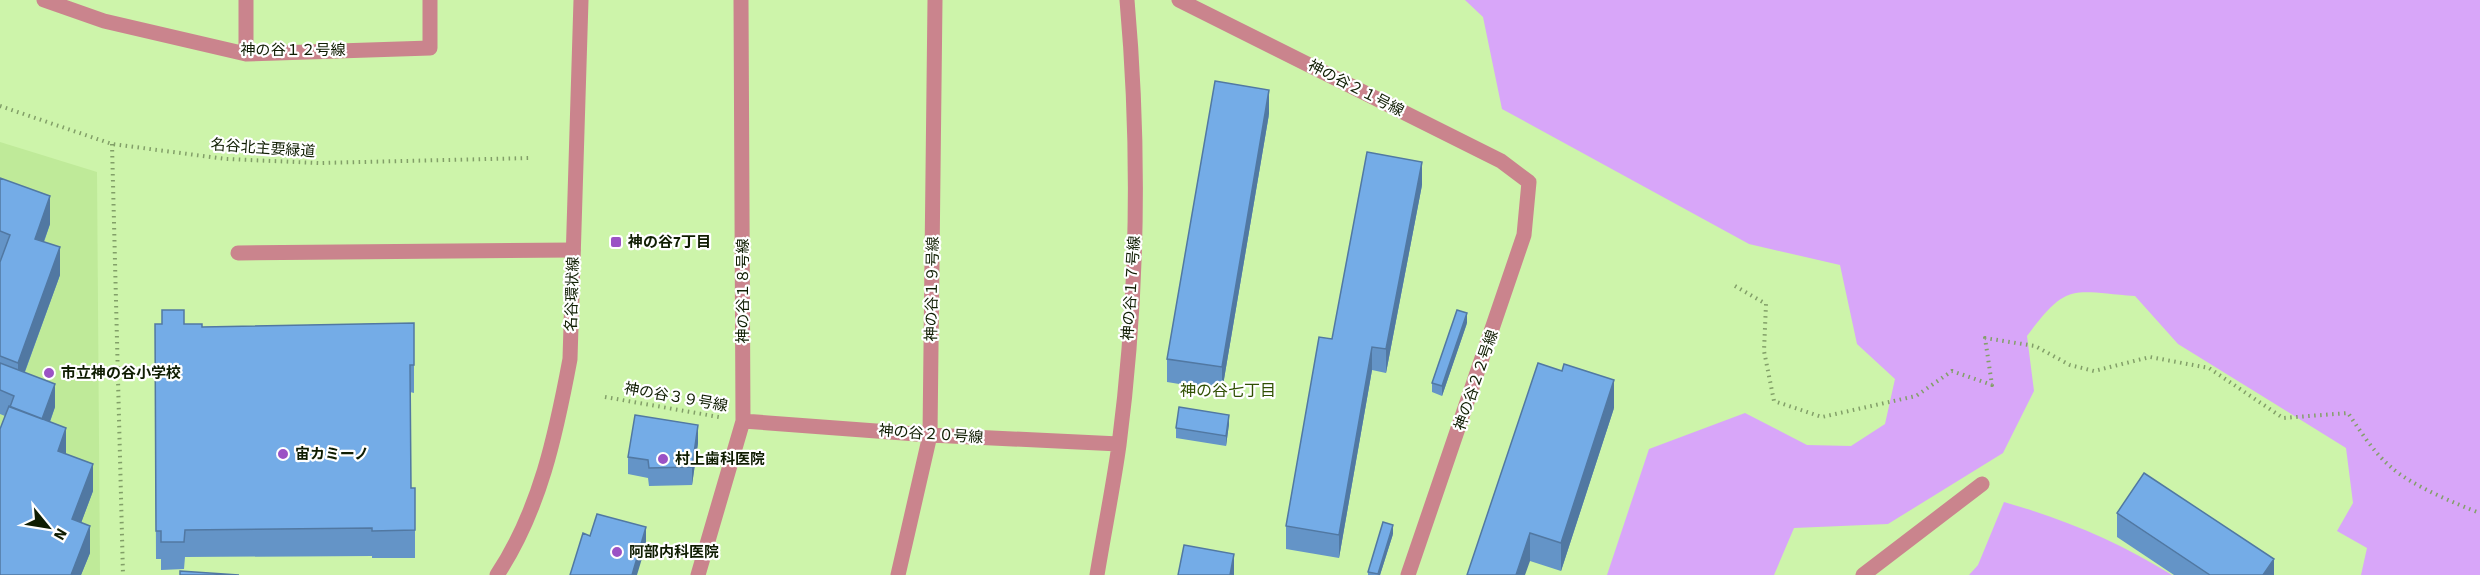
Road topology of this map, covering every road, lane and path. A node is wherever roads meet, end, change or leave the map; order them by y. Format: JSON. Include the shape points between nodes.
{"nodes":[{"id":1,"x":44,"y":0,"type":"edge"},
{"id":2,"x":246,"y":0,"type":"edge"},
{"id":3,"x":430,"y":0,"type":"edge"},
{"id":4,"x":581,"y":0,"type":"edge"},
{"id":5,"x":741,"y":0,"type":"edge"},
{"id":6,"x":936,"y":0,"type":"edge"},
{"id":7,"x":1127,"y":0,"type":"edge"},
{"id":8,"x":1179,"y":0,"type":"edge"},
{"id":9,"x":68,"y":4,"type":"edge"},
{"id":10,"x":246,"y":54,"type":"junction"},
{"id":11,"x":0,"y":106,"type":"edge"},
{"id":12,"x":112,"y":144,"type":"junction"},
{"id":13,"x":531,"y":158,"type":"dead end"},
{"id":14,"x":1528,"y":182,"type":"joint"},
{"id":15,"x":573,"y":250,"type":"junction"},
{"id":16,"x":238,"y":253,"type":"dead end"},
{"id":17,"x":1735,"y":286,"type":"dead end"},
{"id":18,"x":605,"y":397,"type":"dead end"},
{"id":19,"x":743,"y":421,"type":"junction"},
{"id":20,"x":930,"y":435,"type":"junction"},
{"id":21,"x":1119,"y":444,"type":"junction"},
{"id":22,"x":1982,"y":484,"type":"dead end"},
{"id":23,"x":2480,"y":513,"type":"edge"},
{"id":24,"x":123,"y":575,"type":"edge"},
{"id":25,"x":497,"y":575,"type":"edge"},
{"id":26,"x":698,"y":575,"type":"edge"},
{"id":27,"x":898,"y":575,"type":"edge"},
{"id":28,"x":1097,"y":575,"type":"edge"},
{"id":29,"x":1408,"y":575,"type":"edge"},
{"id":30,"x":1863,"y":575,"type":"edge"}],
"edges":[{"from":1,"to":9,"type":"street","name":"神の谷１２号線"},
{"from":2,"to":10,"type":"street"},
{"from":3,"to":10,"type":"street","name":"神の谷１２号線","via":[[430,48]]},
{"from":4,"to":15,"type":"street","name":"名谷環状線"},
{"from":5,"to":19,"type":"street","name":"神の谷１８号線"},
{"from":6,"to":20,"type":"street","name":"神の谷１９号線"},
{"from":7,"to":21,"type":"street","name":"神の谷１７号線","via":[[1134,74],[1135,253]]},
{"from":8,"to":14,"type":"street","name":"神の谷２１号線","via":[[1502,161]]},
{"from":9,"to":10,"type":"street","name":"神の谷１２号線","via":[[104,21]]},
{"from":11,"to":12,"type":"path","name":"名谷北主要緑道"},
{"from":12,"to":13,"type":"path","name":"名谷北主要緑道","via":[[226,159],[319,163]]},
{"from":12,"to":24,"type":"path"},
{"from":14,"to":29,"type":"street","name":"神の谷２２号線","via":[[1524,235]]},
{"from":15,"to":16,"type":"street"},
{"from":15,"to":25,"type":"street","name":"名谷環状線","via":[[570,359],[560,413],[542,484],[512,553]]},
{"from":17,"to":23,"type":"path","via":[[1766,304],[1764,351],[1774,402],[1822,417],[1916,396],[1952,371],[1992,385],[1985,338],[2035,346],[2070,365],[2094,371],[2150,357],[2209,368],[2283,418],[2348,413],[2392,469],[2457,505]]},
{"from":18,"to":19,"type":"path","name":"神の谷３９号線"},
{"from":19,"to":20,"type":"street","name":"神の谷２０号線"},
{"from":19,"to":26,"type":"street","name":"神の谷１８号線"},
{"from":20,"to":21,"type":"street","name":"神の谷２０号線"},
{"from":20,"to":27,"type":"street","name":"神の谷１９号線"},
{"from":21,"to":28,"type":"street","name":"神の谷１７号線"},
{"from":22,"to":30,"type":"street"}]}
